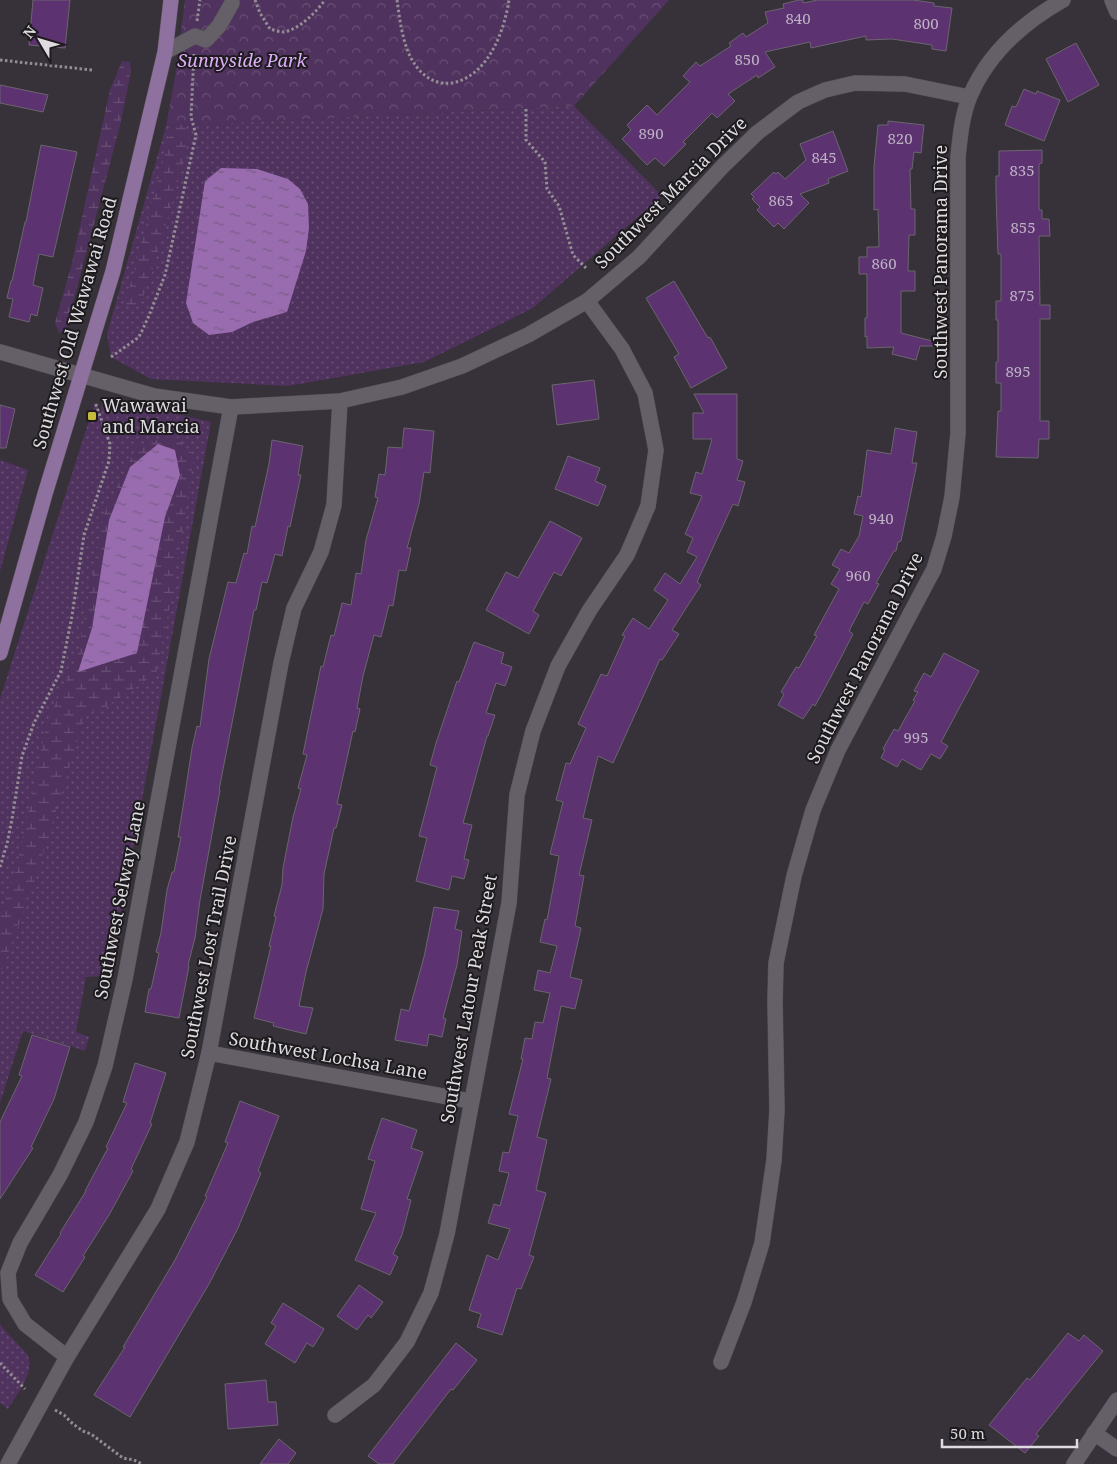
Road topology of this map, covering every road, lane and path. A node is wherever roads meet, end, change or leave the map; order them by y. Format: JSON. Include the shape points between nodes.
{"nodes":[{"id":1,"x":171,"y":0,"type":"edge"},
{"id":2,"x":200,"y":0,"type":"edge"},
{"id":3,"x":255,"y":0,"type":"edge"},
{"id":4,"x":325,"y":0,"type":"edge"},
{"id":5,"x":397,"y":0,"type":"edge"},
{"id":6,"x":509,"y":0,"type":"edge"},
{"id":7,"x":1063,"y":0,"type":"edge"},
{"id":8,"x":1112,"y":0,"type":"edge"},
{"id":9,"x":232,"y":3,"type":"dead end"},
{"id":10,"x":1117,"y":12,"type":"edge"},
{"id":11,"x":195,"y":36,"type":"junction"},
{"id":12,"x":165,"y":52,"type":"junction"},
{"id":13,"x":0,"y":60,"type":"edge"},
{"id":14,"x":92,"y":70,"type":"dead end"},
{"id":15,"x":970,"y":97,"type":"junction"},
{"id":16,"x":526,"y":109,"type":"dead end"},
{"id":17,"x":586,"y":268,"type":"dead end"},
{"id":18,"x":588,"y":301,"type":"junction"},
{"id":19,"x":0,"y":352,"type":"edge"},
{"id":20,"x":111,"y":357,"type":"dead end"},
{"id":21,"x":81,"y":374,"type":"junction"},
{"id":22,"x":340,"y":401,"type":"junction"},
{"id":23,"x":95,"y":402,"type":"dead end"},
{"id":24,"x":231,"y":408,"type":"junction"},
{"id":25,"x":0,"y":652,"type":"edge"},
{"id":26,"x":0,"y":867,"type":"edge"},
{"id":27,"x":209,"y":1053,"type":"junction"},
{"id":28,"x":470,"y":1101,"type":"junction"},
{"id":29,"x":67,"y":1357,"type":"junction"},
{"id":30,"x":721,"y":1362,"type":"dead end"},
{"id":31,"x":0,"y":1363,"type":"edge"},
{"id":32,"x":25,"y":1389,"type":"dead end"},
{"id":33,"x":1117,"y":1400,"type":"edge"},
{"id":34,"x":42,"y":1402,"type":"junction"},
{"id":35,"x":335,"y":1415,"type":"dead end"},
{"id":36,"x":1094,"y":1432,"type":"junction"},
{"id":37,"x":1117,"y":1449,"type":"edge"},
{"id":38,"x":8,"y":1464,"type":"edge"},
{"id":39,"x":142,"y":1464,"type":"edge"},
{"id":40,"x":1074,"y":1464,"type":"edge"}],
"edges":[{"from":1,"to":12,"type":"main road","name":"Southwest Old Wawawai Road"},
{"from":2,"to":11,"type":"path"},
{"from":3,"to":4,"type":"path","via":[[270,29],[283,32],[298,26]]},
{"from":5,"to":6,"type":"path","via":[[408,51],[416,66],[432,81],[446,84],[461,81],[484,63],[497,40]]},
{"from":7,"to":15,"type":"street","name":"Southwest Panorama Drive","via":[[1040,13],[995,54]]},
{"from":8,"to":10,"type":"street"},
{"from":9,"to":11,"type":"street","via":[[219,26],[206,40]]},
{"from":11,"to":12,"type":"street"},
{"from":11,"to":20,"type":"path","via":[[191,117],[196,135],[165,275],[139,337]]},
{"from":12,"to":21,"type":"main road","name":"Southwest Old Wawawai Road","via":[[113,271]]},
{"from":13,"to":14,"type":"path"},
{"from":15,"to":18,"type":"street","name":"Southwest Marcia Drive","via":[[905,84],[855,82],[798,102],[757,133],[639,256]]},
{"from":15,"to":30,"type":"street","name":"Southwest Panorama Drive","via":[[958,157],[958,433],[952,497],[934,569],[838,750],[813,810],[794,876],[776,963],[777,1110],[774,1160],[762,1243]]},
{"from":16,"to":17,"type":"path","via":[[526,140],[545,162],[548,190],[559,206],[573,255]]},
{"from":18,"to":22,"type":"street","name":"Southwest Marcia Drive","via":[[528,335],[462,366],[402,388]]},
{"from":18,"to":28,"type":"street","name":"Southwest Latour Peak Street","via":[[622,349],[645,393],[656,450],[648,506],[628,555],[589,611],[558,666],[533,731],[517,795],[509,903]]},
{"from":19,"to":21,"type":"street","name":"Southwest Marcia Drive"},
{"from":21,"to":24,"type":"street","name":"Southwest Marcia Drive","via":[[154,396]]},
{"from":21,"to":25,"type":"main road","name":"Southwest Old Wawawai Road"},
{"from":22,"to":24,"type":"street","name":"Southwest Marcia Drive"},
{"from":22,"to":27,"type":"street","name":"Southwest Lost Trail Drive","via":[[334,506],[321,552],[294,608],[281,662]]},
{"from":23,"to":26,"type":"path","via":[[110,444],[110,461],[84,534],[61,671],[34,723],[22,756]]},
{"from":24,"to":29,"type":"street","name":"Southwest Selway Lane","via":[[125,979],[105,1066],[86,1122],[60,1175],[20,1243],[8,1274],[10,1299],[25,1324]]},
{"from":27,"to":28,"type":"street","name":"Southwest Lochsa Lane"},
{"from":27,"to":29,"type":"street","name":"Southwest Lost Trail Drive","via":[[187,1142],[158,1209]]},
{"from":28,"to":35,"type":"street","name":"Southwest Latour Peak Street","via":[[447,1234],[431,1293],[407,1342],[374,1385]]},
{"from":29,"to":34,"type":"street","name":"Southwest Lost Trail Drive"},
{"from":31,"to":32,"type":"path"},
{"from":33,"to":36,"type":"street"},
{"from":34,"to":38,"type":"street","name":"Southwest Lost Trail Drive"},
{"from":34,"to":39,"type":"path","via":[[123,1458]]},
{"from":36,"to":37,"type":"street"},
{"from":36,"to":40,"type":"street"}]}
